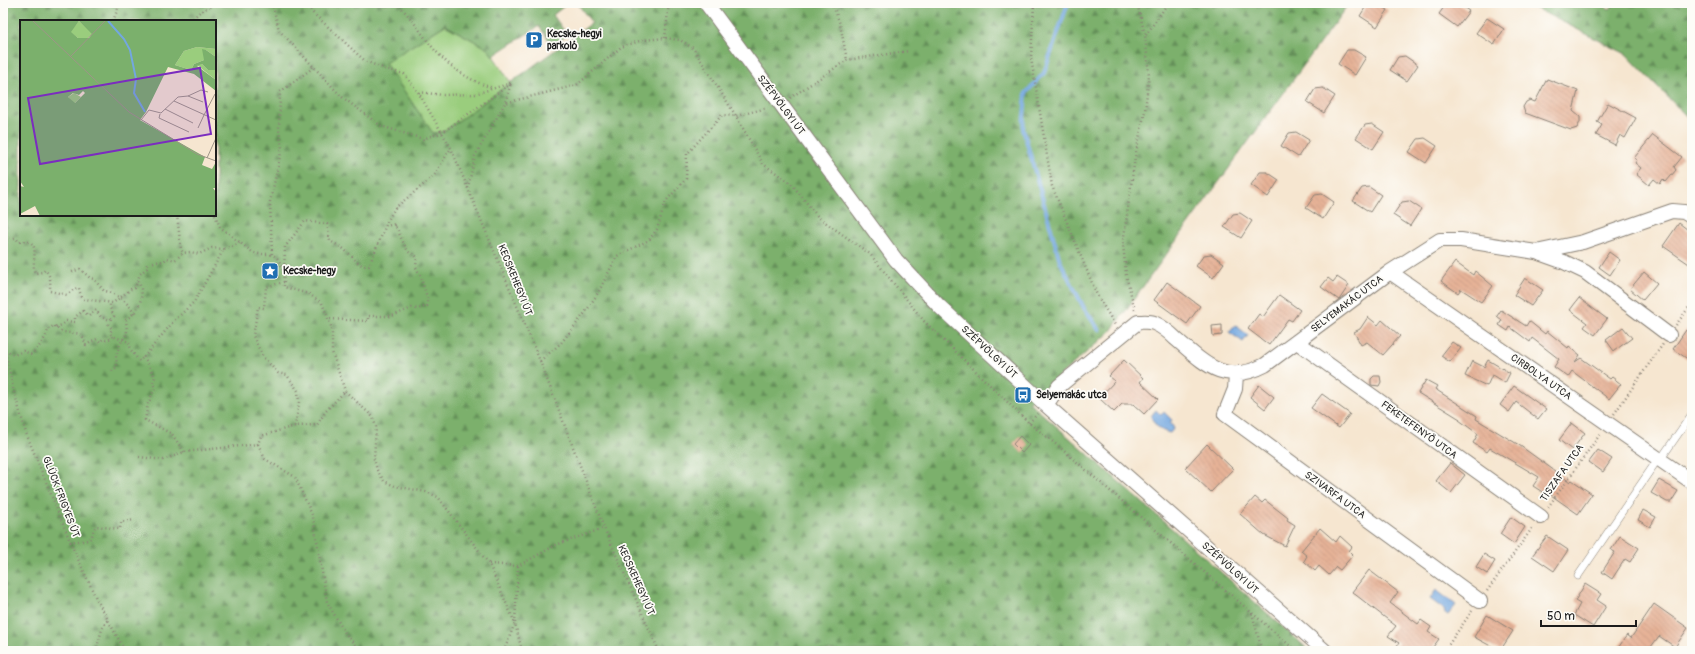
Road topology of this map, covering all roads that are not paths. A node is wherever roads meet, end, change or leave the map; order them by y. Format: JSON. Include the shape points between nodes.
{"nodes":[{"id":1,"x":706,"y":3,"type":"edge"},
{"id":2,"x":1692,"y":218,"type":"edge"},
{"id":3,"x":1536,"y":252,"type":"junction"},
{"id":4,"x":1390,"y":272,"type":"junction"},
{"id":5,"x":1669,"y":335,"type":"road end"},
{"id":6,"x":1296,"y":342,"type":"junction"},
{"id":7,"x":1236,"y":374,"type":"junction"},
{"id":8,"x":1046,"y":405,"type":"junction"},
{"id":9,"x":1692,"y":414,"type":"edge"},
{"id":10,"x":1659,"y":459,"type":"junction"},
{"id":11,"x":1692,"y":482,"type":"edge"},
{"id":12,"x":1541,"y":517,"type":"road end"},
{"id":13,"x":1578,"y":576,"type":"dead end"},
{"id":14,"x":1480,"y":601,"type":"road end"},
{"id":15,"x":1325,"y":651,"type":"edge"}],
"edges":[{"from":1,"to":8,"type":"street","name":"SZÉPVÖLGYI ÚT","via":[[896,260],[939,306]]},
{"from":2,"to":3,"type":"street","name":"SELYEMAKÁC UTCA","via":[[1684,212],[1672,211],[1583,242]]},
{"from":3,"to":4,"type":"street","name":"SELYEMAKÁC UTCA","via":[[1461,240],[1440,240]]},
{"from":3,"to":5,"type":"street","via":[[1585,272]]},
{"from":4,"to":6,"type":"street","name":"SELYEMAKÁC UTCA"},
{"from":4,"to":10,"type":"street","name":"CIRBOLYA UTCA"},
{"from":6,"to":7,"type":"street","name":"SELYEMAKÁC UTCA","via":[[1260,368],[1250,373]]},
{"from":6,"to":12,"type":"street","name":"FEKETEFENYŐ UTCA"},
{"from":7,"to":8,"type":"street","name":"SELYEMAKÁC UTCA","via":[[1219,372],[1153,322],[1138,322],[1059,386]]},
{"from":7,"to":14,"type":"street","name":"SZIVARFA UTCA","via":[[1235,389],[1225,414]]},
{"from":8,"to":15,"type":"street","name":"SZÉPVÖLGYI ÚT"},
{"from":9,"to":10,"type":"lane"},
{"from":10,"to":11,"type":"street","name":"CIRBOLYA UTCA"},
{"from":10,"to":13,"type":"lane"}]}
